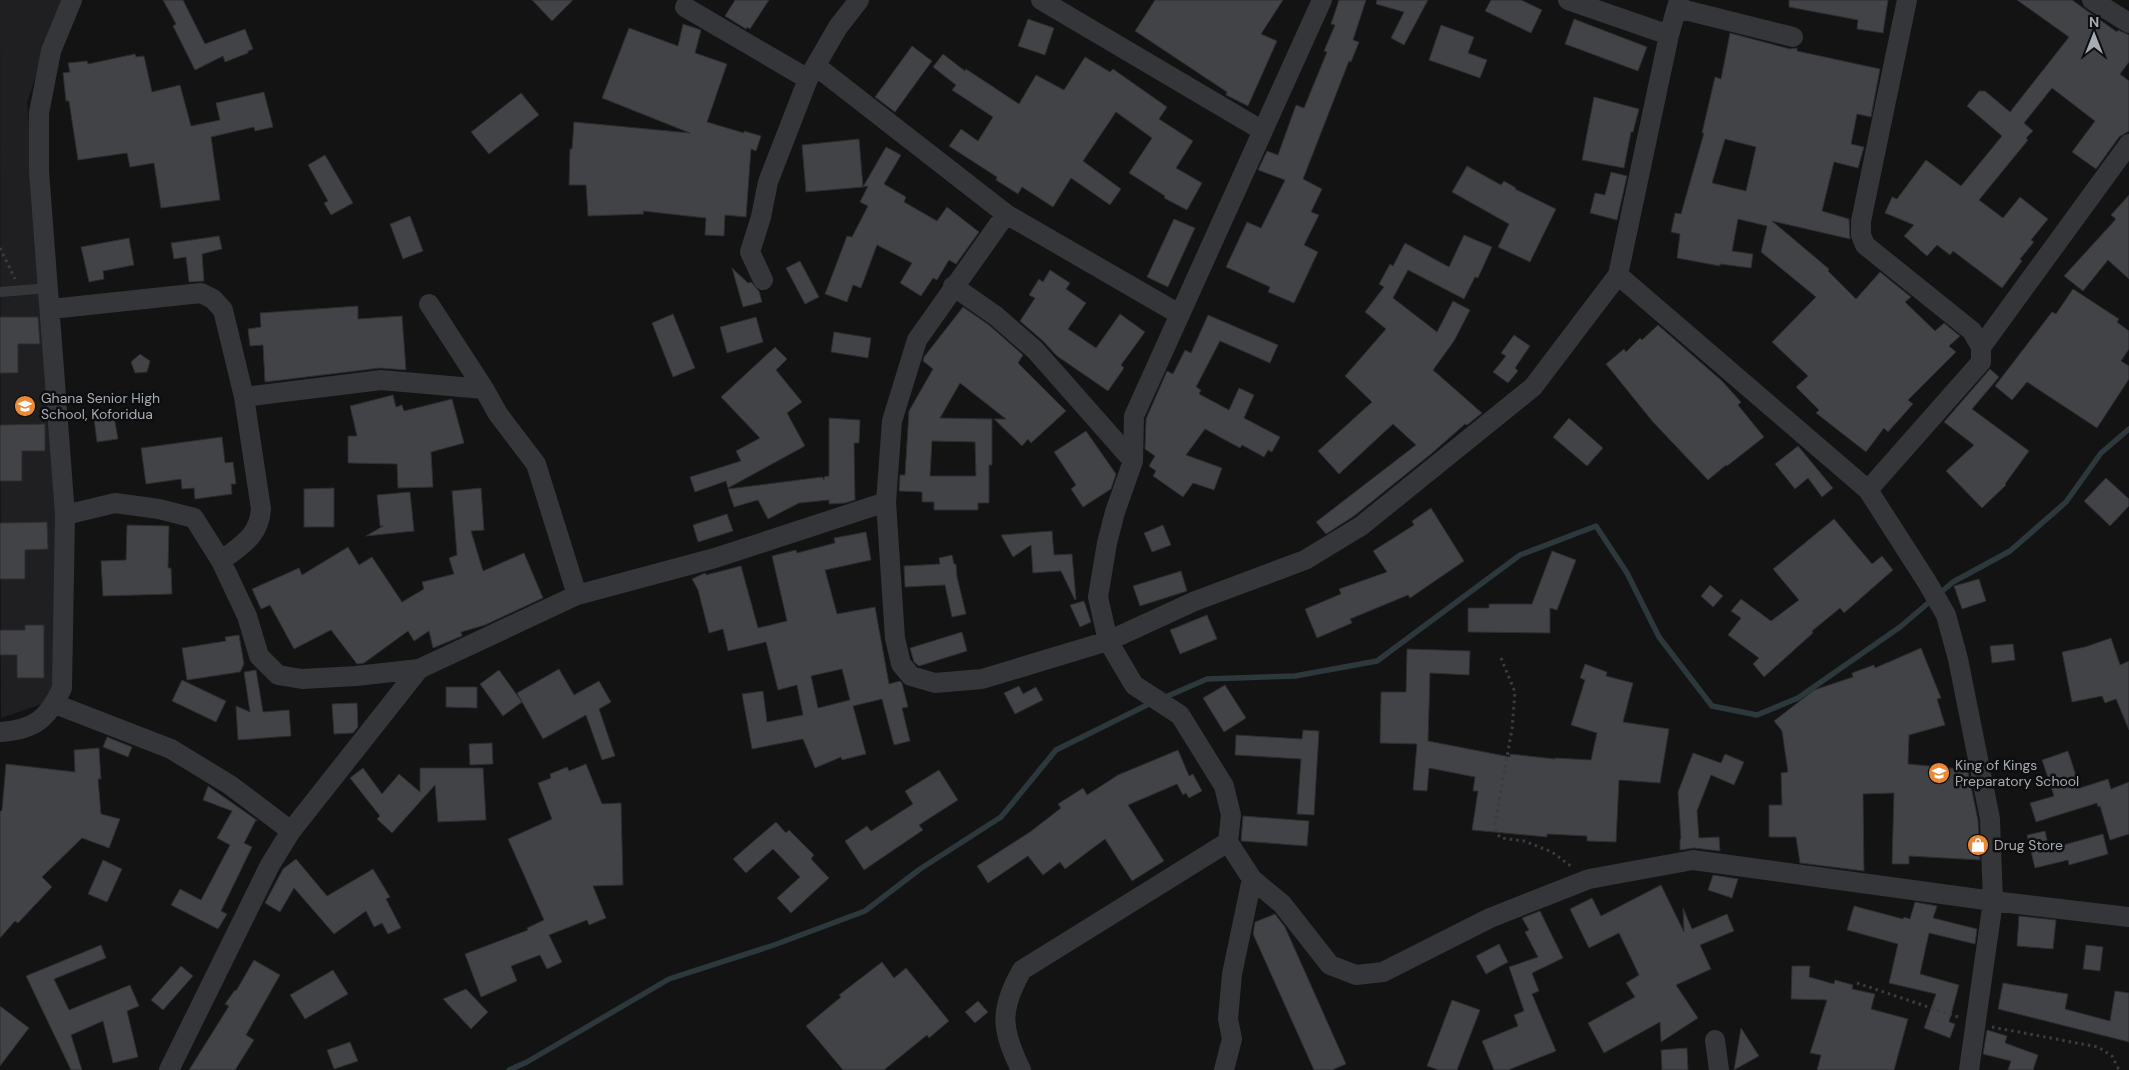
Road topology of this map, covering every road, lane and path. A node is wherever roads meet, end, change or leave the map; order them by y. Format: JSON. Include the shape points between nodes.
{"nodes":[{"id":1,"x":72,"y":0,"type":"edge"},
{"id":2,"x":860,"y":0,"type":"edge"},
{"id":3,"x":1041,"y":0,"type":"edge"},
{"id":4,"x":1322,"y":0,"type":"edge"},
{"id":5,"x":1568,"y":0,"type":"edge"},
{"id":6,"x":1907,"y":0,"type":"edge"},
{"id":7,"x":2092,"y":0,"type":"edge"},
{"id":8,"x":1678,"y":4,"type":"edge"},
{"id":9,"x":685,"y":7,"type":"dead end"},
{"id":10,"x":2129,"y":23,"type":"edge"},
{"id":11,"x":1669,"y":35,"type":"junction"},
{"id":12,"x":1793,"y":37,"type":"dead end"},
{"id":13,"x":812,"y":72,"type":"junction"},
{"id":14,"x":1263,"y":130,"type":"junction"},
{"id":15,"x":2129,"y":144,"type":"edge"},
{"id":16,"x":1006,"y":214,"type":"junction"},
{"id":17,"x":0,"y":248,"type":"edge"},
{"id":18,"x":1618,"y":275,"type":"junction"},
{"id":19,"x":15,"y":278,"type":"dead end"},
{"id":20,"x":763,"y":280,"type":"dead end"},
{"id":21,"x":953,"y":286,"type":"junction"},
{"id":22,"x":49,"y":288,"type":"junction"},
{"id":23,"x":0,"y":292,"type":"edge"},
{"id":24,"x":429,"y":304,"type":"dead end"},
{"id":25,"x":51,"y":309,"type":"junction"},
{"id":26,"x":1179,"y":314,"type":"junction"},
{"id":27,"x":1981,"y":347,"type":"junction"},
{"id":28,"x":484,"y":389,"type":"junction"},
{"id":29,"x":244,"y":397,"type":"junction"},
{"id":30,"x":1133,"y":461,"type":"junction"},
{"id":31,"x":1868,"y":490,"type":"junction"},
{"id":32,"x":886,"y":502,"type":"junction"},
{"id":33,"x":65,"y":515,"type":"junction"},
{"id":34,"x":221,"y":561,"type":"junction"},
{"id":35,"x":577,"y":595,"type":"junction"},
{"id":36,"x":1108,"y":641,"type":"junction"},
{"id":37,"x":1501,"y":658,"type":"dead end"},
{"id":38,"x":419,"y":670,"type":"junction"},
{"id":39,"x":55,"y":704,"type":"junction"},
{"id":40,"x":0,"y":732,"type":"edge"},
{"id":41,"x":291,"y":831,"type":"junction"},
{"id":42,"x":1228,"y":842,"type":"junction"},
{"id":43,"x":1252,"y":879,"type":"junction"},
{"id":44,"x":1588,"y":880,"type":"junction"},
{"id":45,"x":1993,"y":901,"type":"junction"},
{"id":46,"x":2129,"y":917,"type":"edge"},
{"id":47,"x":1715,"y":1040,"type":"dead end"},
{"id":48,"x":168,"y":1070,"type":"edge"},
{"id":49,"x":1021,"y":1070,"type":"edge"},
{"id":50,"x":1224,"y":1070,"type":"edge"},
{"id":51,"x":1719,"y":1070,"type":"edge"},
{"id":52,"x":1969,"y":1070,"type":"edge"}],
"edges":[{"from":1,"to":22,"type":"street","via":[[51,51],[40,113],[40,171]]},
{"from":2,"to":13,"type":"street","via":[[838,27]]},
{"from":3,"to":14,"type":"street"},
{"from":4,"to":14,"type":"street"},
{"from":5,"to":11,"type":"street"},
{"from":6,"to":27,"type":"street","via":[[1860,221],[1862,235],[1865,245],[1972,331]]},
{"from":7,"to":10,"type":"street"},
{"from":8,"to":11,"type":"street"},
{"from":8,"to":12,"type":"street"},
{"from":9,"to":13,"type":"street"},
{"from":11,"to":18,"type":"street"},
{"from":13,"to":16,"type":"street"},
{"from":13,"to":20,"type":"street","via":[[768,182],[750,252]]},
{"from":14,"to":26,"type":"street"},
{"from":15,"to":27,"type":"street"},
{"from":16,"to":21,"type":"street"},
{"from":16,"to":26,"type":"street"},
{"from":17,"to":19,"type":"path"},
{"from":18,"to":31,"type":"street"},
{"from":18,"to":36,"type":"street","via":[[1533,387],[1361,526],[1305,560],[1195,601]]},
{"from":21,"to":30,"type":"street","via":[[996,316],[1035,350]]},
{"from":21,"to":32,"type":"street","via":[[917,340],[892,421]]},
{"from":22,"to":23,"type":"lane"},
{"from":22,"to":25,"type":"street"},
{"from":24,"to":28,"type":"street"},
{"from":25,"to":29,"type":"street","via":[[201,293],[213,299],[223,310]]},
{"from":25,"to":33,"type":"street"},
{"from":26,"to":30,"type":"street","via":[[1134,416]]},
{"from":27,"to":31,"type":"street","via":[[1981,362]]},
{"from":28,"to":29,"type":"street","via":[[381,380]]},
{"from":28,"to":35,"type":"street","via":[[498,414],[536,464]]},
{"from":29,"to":34,"type":"street","via":[[261,509],[260,522],[256,532]]},
{"from":30,"to":36,"type":"street","via":[[1114,512],[1098,597]]},
{"from":31,"to":45,"type":"street","via":[[1946,615],[1990,819]]},
{"from":32,"to":35,"type":"street","via":[[715,558]]},
{"from":32,"to":36,"type":"street","via":[[895,638],[901,664],[911,676],[935,683],[982,679]]},
{"from":33,"to":34,"type":"street","via":[[115,503],[160,508],[194,518]]},
{"from":33,"to":39,"type":"street","via":[[64,667],[62,688]]},
{"from":34,"to":38,"type":"street","via":[[247,616],[259,656],[278,675],[302,679]]},
{"from":35,"to":38,"type":"street"},
{"from":36,"to":42,"type":"street","via":[[1134,685],[1180,716],[1224,786],[1231,815]]},
{"from":37,"to":44,"type":"path","via":[[1515,692],[1495,824],[1497,834],[1501,838],[1552,852]]},
{"from":38,"to":41,"type":"street"},
{"from":39,"to":40,"type":"street","via":[[39,721],[20,731]]},
{"from":39,"to":41,"type":"street","via":[[171,749],[230,784]]},
{"from":41,"to":48,"type":"street","via":[[270,865]]},
{"from":42,"to":43,"type":"street"},
{"from":42,"to":49,"type":"street","via":[[1022,970],[1009,992],[1005,1013],[1008,1044]]},
{"from":43,"to":44,"type":"street","via":[[1282,904],[1330,965],[1356,975],[1383,972],[1490,918]]},
{"from":43,"to":50,"type":"street","via":[[1232,974],[1228,1019],[1232,1039]]},
{"from":44,"to":45,"type":"street","via":[[1693,860]]},
{"from":45,"to":46,"type":"street"},
{"from":45,"to":52,"type":"street"},
{"from":47,"to":51,"type":"street"}]}
